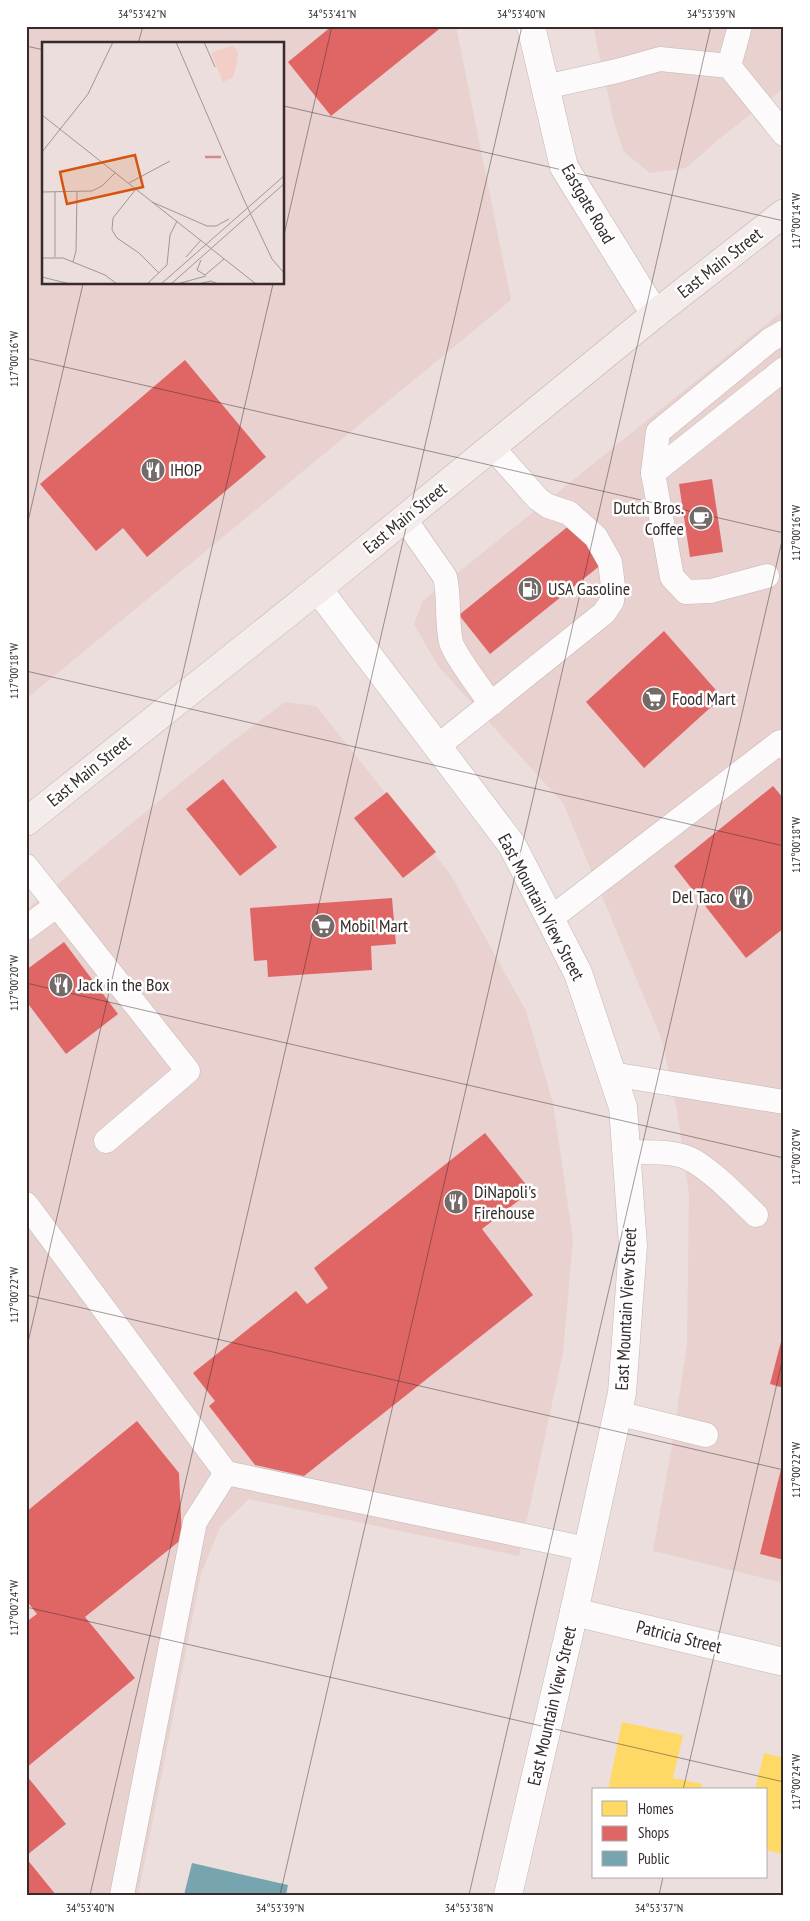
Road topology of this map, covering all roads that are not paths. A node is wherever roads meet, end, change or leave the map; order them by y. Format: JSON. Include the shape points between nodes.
{"nodes":[{"id":1,"x":531,"y":26,"type":"edge"},
{"id":2,"x":740,"y":26,"type":"edge"},
{"id":3,"x":729,"y":66,"type":"junction"},
{"id":4,"x":545,"y":86,"type":"junction"},
{"id":5,"x":784,"y":134,"type":"edge"},
{"id":6,"x":784,"y":213,"type":"edge"},
{"id":7,"x":654,"y":314,"type":"junction"},
{"id":8,"x":784,"y":332,"type":"edge"},
{"id":9,"x":784,"y":369,"type":"edge"},
{"id":10,"x":492,"y":447,"type":"junction"},
{"id":11,"x":654,"y":472,"type":"junction"},
{"id":12,"x":404,"y":518,"type":"junction"},
{"id":13,"x":768,"y":576,"type":"dead end"},
{"id":14,"x":318,"y":589,"type":"junction"},
{"id":15,"x":491,"y":704,"type":"junction"},
{"id":16,"x":438,"y":746,"type":"junction"},
{"id":17,"x":784,"y":747,"type":"edge"},
{"id":18,"x":26,"y":822,"type":"edge"},
{"id":19,"x":26,"y":866,"type":"edge"},
{"id":20,"x":57,"y":905,"type":"junction"},
{"id":21,"x":550,"y":919,"type":"junction"},
{"id":22,"x":26,"y":928,"type":"edge"},
{"id":23,"x":612,"y":1074,"type":"junction"},
{"id":24,"x":784,"y":1102,"type":"edge"},
{"id":25,"x":106,"y":1141,"type":"dead end"},
{"id":26,"x":626,"y":1152,"type":"junction"},
{"id":27,"x":26,"y":1204,"type":"edge"},
{"id":28,"x":756,"y":1214,"type":"dead end"},
{"id":29,"x":617,"y":1413,"type":"junction"},
{"id":30,"x":706,"y":1435,"type":"dead end"},
{"id":31,"x":226,"y":1473,"type":"junction"},
{"id":32,"x":587,"y":1549,"type":"junction"},
{"id":33,"x":574,"y":1612,"type":"junction"},
{"id":34,"x":784,"y":1662,"type":"edge"},
{"id":35,"x":122,"y":1895,"type":"edge"},
{"id":36,"x":508,"y":1895,"type":"edge"}],
"edges":[{"from":1,"to":4,"type":"main road","name":"Eastgate Road"},
{"from":2,"to":3,"type":"lane"},
{"from":3,"to":4,"type":"lane","via":[[660,59]]},
{"from":3,"to":5,"type":"lane"},
{"from":4,"to":7,"type":"main road","name":"Eastgate Road","via":[[564,167]]},
{"from":6,"to":7,"type":"main road","name":"East Main Street"},
{"from":7,"to":10,"type":"main road","name":"East Main Street"},
{"from":8,"to":11,"type":"lane","via":[[658,432]]},
{"from":9,"to":11,"type":"lane"},
{"from":10,"to":12,"type":"main road","name":"East Main Street"},
{"from":10,"to":15,"type":"lane","via":[[538,499],[569,513],[596,537],[610,562],[613,586],[612,601],[604,613]]},
{"from":11,"to":13,"type":"lane","via":[[672,577],[686,592],[711,591]]},
{"from":12,"to":14,"type":"main road","name":"East Main Street"},
{"from":12,"to":15,"type":"lane","via":[[445,577],[451,645]]},
{"from":14,"to":16,"type":"main road","name":"East Mountain View Street"},
{"from":14,"to":18,"type":"main road","name":"East Main Street"},
{"from":15,"to":16,"type":"lane"},
{"from":16,"to":21,"type":"main road","name":"East Mountain View Street","via":[[512,845]]},
{"from":17,"to":21,"type":"lane","via":[[780,742]]},
{"from":19,"to":20,"type":"lane"},
{"from":20,"to":22,"type":"lane"},
{"from":20,"to":25,"type":"lane","via":[[188,1070]]},
{"from":21,"to":23,"type":"main road","name":"East Mountain View Street","via":[[578,973]]},
{"from":23,"to":24,"type":"lane"},
{"from":23,"to":26,"type":"main road","name":"East Mountain View Street","via":[[623,1107]]},
{"from":26,"to":28,"type":"lane","via":[[666,1153],[687,1158],[703,1167]]},
{"from":26,"to":29,"type":"main road","name":"East Mountain View Street","via":[[633,1246],[622,1393]]},
{"from":27,"to":31,"type":"lane"},
{"from":29,"to":30,"type":"lane"},
{"from":29,"to":32,"type":"main road","name":"East Mountain View Street"},
{"from":31,"to":32,"type":"lane"},
{"from":31,"to":35,"type":"lane","via":[[195,1522]]},
{"from":32,"to":33,"type":"main road","name":"East Mountain View Street"},
{"from":33,"to":34,"type":"main road","name":"Patricia Street"},
{"from":33,"to":36,"type":"main road","name":"East Mountain View Street"}]}
